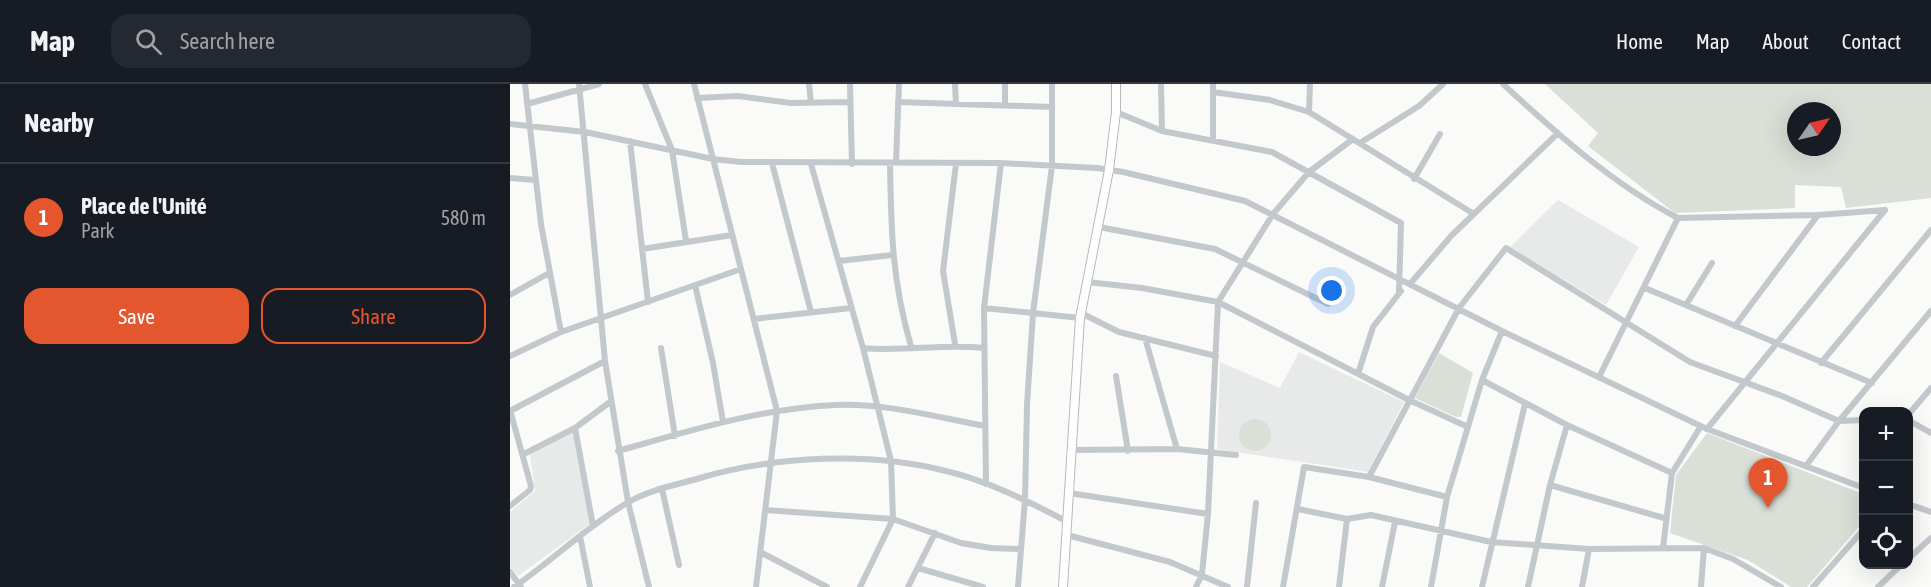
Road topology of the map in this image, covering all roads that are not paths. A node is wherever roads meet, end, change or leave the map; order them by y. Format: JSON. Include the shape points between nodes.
{"nodes":[{"id":1,"x":525,"y":84,"type":"edge"},
{"id":2,"x":599,"y":84,"type":"edge"},
{"id":3,"x":645,"y":84,"type":"edge"},
{"id":4,"x":694,"y":84,"type":"edge"},
{"id":5,"x":809,"y":84,"type":"edge"},
{"id":6,"x":850,"y":84,"type":"edge"},
{"id":7,"x":899,"y":84,"type":"edge"},
{"id":8,"x":955,"y":84,"type":"edge"},
{"id":9,"x":1005,"y":84,"type":"edge"},
{"id":10,"x":1052,"y":84,"type":"edge"},
{"id":11,"x":1116,"y":84,"type":"edge"},
{"id":12,"x":1161,"y":84,"type":"edge"},
{"id":13,"x":1213,"y":84,"type":"edge"},
{"id":14,"x":1310,"y":84,"type":"edge"},
{"id":15,"x":1443,"y":84,"type":"edge"},
{"id":16,"x":1503,"y":84,"type":"edge"},
{"id":17,"x":580,"y":87,"type":"edge"},
{"id":18,"x":1213,"y":92,"type":"junction"},
{"id":19,"x":697,"y":98,"type":"junction"},
{"id":20,"x":850,"y":102,"type":"junction"},
{"id":21,"x":898,"y":102,"type":"junction"},
{"id":22,"x":811,"y":103,"type":"junction"},
{"id":23,"x":527,"y":104,"type":"junction"},
{"id":24,"x":956,"y":104,"type":"junction"},
{"id":25,"x":1005,"y":105,"type":"junction"},
{"id":26,"x":1052,"y":107,"type":"junction"},
{"id":27,"x":1116,"y":112,"type":"junction"},
{"id":28,"x":1309,"y":112,"type":"junction"},
{"id":29,"x":510,"y":124,"type":"edge"},
{"id":30,"x":529,"y":126,"type":"junction"},
{"id":31,"x":1162,"y":131,"type":"junction"},
{"id":32,"x":585,"y":132,"type":"junction"},
{"id":33,"x":1558,"y":133,"type":"junction"},
{"id":34,"x":1440,"y":134,"type":"dead end"},
{"id":35,"x":1353,"y":139,"type":"junction"},
{"id":36,"x":1213,"y":140,"type":"junction"},
{"id":37,"x":630,"y":141,"type":"junction"},
{"id":38,"x":1360,"y":143,"type":"junction"},
{"id":39,"x":672,"y":150,"type":"junction"},
{"id":40,"x":713,"y":159,"type":"junction"},
{"id":41,"x":893,"y":162,"type":"junction"},
{"id":42,"x":772,"y":163,"type":"junction"},
{"id":43,"x":1001,"y":163,"type":"junction"},
{"id":44,"x":811,"y":164,"type":"junction"},
{"id":45,"x":852,"y":164,"type":"junction"},
{"id":46,"x":956,"y":164,"type":"junction"},
{"id":47,"x":1052,"y":165,"type":"junction"},
{"id":48,"x":1109,"y":170,"type":"junction"},
{"id":49,"x":1309,"y":172,"type":"junction"},
{"id":50,"x":510,"y":178,"type":"edge"},
{"id":51,"x":1414,"y":178,"type":"junction"},
{"id":52,"x":536,"y":180,"type":"junction"},
{"id":53,"x":1273,"y":214,"type":"junction"},
{"id":54,"x":1474,"y":214,"type":"junction"},
{"id":55,"x":1818,"y":215,"type":"junction"},
{"id":56,"x":1678,"y":218,"type":"junction"},
{"id":57,"x":1099,"y":227,"type":"junction"},
{"id":58,"x":1931,"y":230,"type":"edge"},
{"id":59,"x":732,"y":235,"type":"junction"},
{"id":60,"x":686,"y":241,"type":"junction"},
{"id":61,"x":642,"y":249,"type":"junction"},
{"id":62,"x":892,"y":255,"type":"junction"},
{"id":63,"x":838,"y":261,"type":"junction"},
{"id":64,"x":1244,"y":262,"type":"junction"},
{"id":65,"x":1712,"y":263,"type":"dead end"},
{"id":66,"x":741,"y":269,"type":"junction"},
{"id":67,"x":549,"y":273,"type":"junction"},
{"id":68,"x":1400,"y":279,"type":"junction"},
{"id":69,"x":1087,"y":282,"type":"junction"},
{"id":70,"x":1409,"y":284,"type":"junction"},
{"id":71,"x":695,"y":285,"type":"junction"},
{"id":72,"x":1645,"y":288,"type":"junction"},
{"id":73,"x":510,"y":293,"type":"edge"},
{"id":74,"x":1400,"y":293,"type":"junction"},
{"id":75,"x":648,"y":302,"type":"junction"},
{"id":76,"x":1218,"y":302,"type":"junction"},
{"id":77,"x":1328,"y":304,"type":"dead end"},
{"id":78,"x":1686,"y":305,"type":"junction"},
{"id":79,"x":851,"y":308,"type":"junction"},
{"id":80,"x":984,"y":308,"type":"junction"},
{"id":81,"x":1459,"y":308,"type":"junction"},
{"id":82,"x":1931,"y":311,"type":"edge"},
{"id":83,"x":811,"y":312,"type":"junction"},
{"id":84,"x":1033,"y":313,"type":"junction"},
{"id":85,"x":1081,"y":315,"type":"junction"},
{"id":86,"x":599,"y":319,"type":"junction"},
{"id":87,"x":754,"y":319,"type":"junction"},
{"id":88,"x":1626,"y":322,"type":"junction"},
{"id":89,"x":1735,"y":326,"type":"junction"},
{"id":90,"x":1502,"y":331,"type":"junction"},
{"id":91,"x":561,"y":332,"type":"junction"},
{"id":92,"x":1145,"y":338,"type":"junction"},
{"id":93,"x":1774,"y":343,"type":"junction"},
{"id":94,"x":955,"y":344,"type":"junction"},
{"id":95,"x":911,"y":346,"type":"junction"},
{"id":96,"x":661,"y":348,"type":"dead end"},
{"id":97,"x":863,"y":348,"type":"junction"},
{"id":98,"x":984,"y":348,"type":"junction"},
{"id":99,"x":510,"y":356,"type":"edge"},
{"id":100,"x":1216,"y":356,"type":"junction"},
{"id":101,"x":604,"y":361,"type":"junction"},
{"id":102,"x":1821,"y":363,"type":"junction"},
{"id":103,"x":1358,"y":374,"type":"junction"},
{"id":104,"x":1600,"y":375,"type":"junction"},
{"id":105,"x":1116,"y":376,"type":"dead end"},
{"id":106,"x":1482,"y":380,"type":"junction"},
{"id":107,"x":1743,"y":383,"type":"junction"},
{"id":108,"x":1872,"y":383,"type":"junction"},
{"id":109,"x":1931,"y":388,"type":"edge"},
{"id":110,"x":1409,"y":400,"type":"junction"},
{"id":111,"x":610,"y":402,"type":"junction"},
{"id":112,"x":1525,"y":404,"type":"junction"},
{"id":113,"x":876,"y":406,"type":"junction"},
{"id":114,"x":1913,"y":409,"type":"edge"},
{"id":115,"x":510,"y":410,"type":"edge"},
{"id":116,"x":777,"y":411,"type":"junction"},
{"id":117,"x":1859,"y":420,"type":"edge"},
{"id":118,"x":1839,"y":421,"type":"junction"},
{"id":119,"x":723,"y":422,"type":"junction"},
{"id":120,"x":1913,"y":423,"type":"edge"},
{"id":121,"x":1567,"y":425,"type":"junction"},
{"id":122,"x":985,"y":426,"type":"junction"},
{"id":123,"x":1468,"y":427,"type":"junction"},
{"id":124,"x":1704,"y":427,"type":"junction"},
{"id":125,"x":575,"y":428,"type":"junction"},
{"id":126,"x":1931,"y":433,"type":"edge"},
{"id":127,"x":675,"y":436,"type":"junction"},
{"id":128,"x":1177,"y":449,"type":"junction"},
{"id":129,"x":1071,"y":450,"type":"junction"},
{"id":130,"x":618,"y":451,"type":"junction"},
{"id":131,"x":1128,"y":451,"type":"junction"},
{"id":132,"x":1211,"y":451,"type":"junction"},
{"id":133,"x":524,"y":454,"type":"junction"},
{"id":134,"x":1236,"y":455,"type":"dead end"},
{"id":135,"x":891,"y":460,"type":"junction"},
{"id":136,"x":773,"y":461,"type":"junction"},
{"id":137,"x":1806,"y":466,"type":"junction"},
{"id":138,"x":1672,"y":473,"type":"junction"},
{"id":139,"x":1369,"y":477,"type":"junction"},
{"id":140,"x":986,"y":484,"type":"junction"},
{"id":141,"x":1550,"y":485,"type":"junction"},
{"id":142,"x":1859,"y":486,"type":"edge"},
{"id":143,"x":662,"y":489,"type":"junction"},
{"id":144,"x":1069,"y":493,"type":"junction"},
{"id":145,"x":1447,"y":497,"type":"junction"},
{"id":146,"x":1025,"y":500,"type":"junction"},
{"id":147,"x":628,"y":502,"type":"junction"},
{"id":148,"x":1256,"y":503,"type":"dead end"},
{"id":149,"x":510,"y":506,"type":"edge"},
{"id":150,"x":1913,"y":506,"type":"edge"},
{"id":151,"x":1298,"y":508,"type":"junction"},
{"id":152,"x":765,"y":510,"type":"junction"},
{"id":153,"x":1931,"y":512,"type":"edge"},
{"id":154,"x":1208,"y":513,"type":"junction"},
{"id":155,"x":1665,"y":518,"type":"junction"},
{"id":156,"x":893,"y":519,"type":"junction"},
{"id":157,"x":1347,"y":519,"type":"junction"},
{"id":158,"x":1068,"y":522,"type":"junction"},
{"id":159,"x":1395,"y":522,"type":"junction"},
{"id":160,"x":593,"y":526,"type":"junction"},
{"id":161,"x":1441,"y":532,"type":"junction"},
{"id":162,"x":935,"y":533,"type":"junction"},
{"id":163,"x":1859,"y":534,"type":"edge"},
{"id":164,"x":1067,"y":535,"type":"junction"},
{"id":165,"x":580,"y":536,"type":"junction"},
{"id":166,"x":1931,"y":537,"type":"edge"},
{"id":167,"x":1491,"y":542,"type":"junction"},
{"id":168,"x":1537,"y":545,"type":"junction"},
{"id":169,"x":1663,"y":548,"type":"junction"},
{"id":170,"x":1704,"y":548,"type":"junction"},
{"id":171,"x":1021,"y":549,"type":"junction"},
{"id":172,"x":1589,"y":549,"type":"junction"},
{"id":173,"x":762,"y":553,"type":"junction"},
{"id":174,"x":1913,"y":554,"type":"edge"},
{"id":175,"x":679,"y":565,"type":"dead end"},
{"id":176,"x":918,"y":568,"type":"junction"},
{"id":177,"x":1897,"y":569,"type":"edge"},
{"id":178,"x":510,"y":572,"type":"edge"},
{"id":179,"x":1202,"y":574,"type":"junction"},
{"id":180,"x":518,"y":586,"type":"edge"},
{"id":181,"x":590,"y":587,"type":"edge"},
{"id":182,"x":649,"y":587,"type":"edge"},
{"id":183,"x":756,"y":587,"type":"edge"},
{"id":184,"x":827,"y":587,"type":"edge"},
{"id":185,"x":860,"y":587,"type":"edge"},
{"id":186,"x":908,"y":587,"type":"edge"},
{"id":187,"x":983,"y":587,"type":"edge"},
{"id":188,"x":1018,"y":587,"type":"edge"},
{"id":189,"x":1064,"y":587,"type":"edge"},
{"id":190,"x":1196,"y":587,"type":"edge"},
{"id":191,"x":1228,"y":587,"type":"edge"},
{"id":192,"x":1247,"y":587,"type":"edge"},
{"id":193,"x":1282,"y":587,"type":"edge"},
{"id":194,"x":1339,"y":587,"type":"edge"},
{"id":195,"x":1383,"y":587,"type":"edge"},
{"id":196,"x":1431,"y":587,"type":"edge"},
{"id":197,"x":1482,"y":587,"type":"edge"},
{"id":198,"x":1528,"y":587,"type":"edge"},
{"id":199,"x":1582,"y":587,"type":"edge"},
{"id":200,"x":1701,"y":587,"type":"edge"},
{"id":201,"x":1780,"y":587,"type":"edge"},
{"id":202,"x":1813,"y":587,"type":"edge"},
{"id":203,"x":1878,"y":587,"type":"edge"}],
"edges":[{"from":1,"to":23,"type":"street"},
{"from":2,"to":17,"type":"street"},
{"from":3,"to":39,"type":"street"},
{"from":4,"to":19,"type":"street"},
{"from":5,"to":22,"type":"street"},
{"from":6,"to":20,"type":"street"},
{"from":7,"to":21,"type":"street"},
{"from":8,"to":24,"type":"street"},
{"from":9,"to":25,"type":"street"},
{"from":10,"to":26,"type":"street"},
{"from":11,"to":27,"type":"main road"},
{"from":12,"to":31,"type":"street"},
{"from":13,"to":18,"type":"street"},
{"from":14,"to":28,"type":"street"},
{"from":15,"to":38,"type":"street","via":[[1419,105]]},
{"from":16,"to":33,"type":"street"},
{"from":17,"to":23,"type":"street"},
{"from":17,"to":32,"type":"street"},
{"from":18,"to":28,"type":"street","via":[[1270,100]]},
{"from":18,"to":36,"type":"street"},
{"from":19,"to":22,"type":"street","via":[[738,96]]},
{"from":19,"to":40,"type":"street"},
{"from":20,"to":22,"type":"street"},
{"from":20,"to":45,"type":"street"},
{"from":21,"to":24,"type":"street"},
{"from":21,"to":41,"type":"street"},
{"from":23,"to":30,"type":"street"},
{"from":24,"to":25,"type":"street"},
{"from":25,"to":26,"type":"street"},
{"from":26,"to":47,"type":"street"},
{"from":27,"to":31,"type":"street"},
{"from":27,"to":48,"type":"main road"},
{"from":28,"to":35,"type":"street"},
{"from":29,"to":30,"type":"street"},
{"from":30,"to":32,"type":"street"},
{"from":30,"to":52,"type":"street"},
{"from":31,"to":36,"type":"street"},
{"from":32,"to":37,"type":"street"},
{"from":32,"to":86,"type":"street"},
{"from":33,"to":54,"type":"street"},
{"from":33,"to":56,"type":"street"},
{"from":34,"to":51,"type":"street"},
{"from":35,"to":38,"type":"street"},
{"from":35,"to":49,"type":"street"},
{"from":36,"to":49,"type":"street","via":[[1272,152]]},
{"from":37,"to":39,"type":"street"},
{"from":37,"to":61,"type":"street"},
{"from":38,"to":51,"type":"street"},
{"from":39,"to":40,"type":"street"},
{"from":39,"to":60,"type":"street"},
{"from":40,"to":42,"type":"street"},
{"from":40,"to":59,"type":"street"},
{"from":41,"to":45,"type":"street"},
{"from":41,"to":46,"type":"street"},
{"from":41,"to":62,"type":"street"},
{"from":42,"to":44,"type":"street"},
{"from":42,"to":83,"type":"street"},
{"from":43,"to":46,"type":"street"},
{"from":43,"to":47,"type":"street"},
{"from":43,"to":80,"type":"street"},
{"from":44,"to":45,"type":"street"},
{"from":44,"to":63,"type":"street"},
{"from":46,"to":94,"type":"street","via":[[944,271]]},
{"from":47,"to":48,"type":"street"},
{"from":47,"to":84,"type":"street"},
{"from":48,"to":53,"type":"street","via":[[1245,201]]},
{"from":48,"to":57,"type":"main road"},
{"from":49,"to":53,"type":"street"},
{"from":49,"to":68,"type":"street","via":[[1401,223]]},
{"from":50,"to":52,"type":"street"},
{"from":51,"to":54,"type":"street"},
{"from":52,"to":67,"type":"street"},
{"from":53,"to":64,"type":"street"},
{"from":53,"to":68,"type":"street"},
{"from":54,"to":70,"type":"street"},
{"from":55,"to":56,"type":"street"},
{"from":55,"to":89,"type":"street"},
{"from":55,"to":93,"type":"street","via":[[1885,210]]},
{"from":56,"to":72,"type":"street"},
{"from":57,"to":64,"type":"street","via":[[1215,249]]},
{"from":57,"to":69,"type":"main road"},
{"from":58,"to":102,"type":"street"},
{"from":59,"to":60,"type":"street"},
{"from":59,"to":66,"type":"street"},
{"from":60,"to":61,"type":"street"},
{"from":61,"to":75,"type":"street"},
{"from":62,"to":63,"type":"street"},
{"from":62,"to":95,"type":"street","via":[[898,304]]},
{"from":63,"to":79,"type":"street"},
{"from":64,"to":76,"type":"street"},
{"from":64,"to":77,"type":"street"},
{"from":65,"to":78,"type":"street"},
{"from":66,"to":71,"type":"street"},
{"from":66,"to":87,"type":"street"},
{"from":67,"to":73,"type":"street"},
{"from":67,"to":91,"type":"street"},
{"from":68,"to":70,"type":"street"},
{"from":68,"to":74,"type":"street"},
{"from":69,"to":76,"type":"street"},
{"from":69,"to":85,"type":"main road"},
{"from":70,"to":74,"type":"street"},
{"from":70,"to":81,"type":"street"},
{"from":71,"to":75,"type":"street"},
{"from":71,"to":119,"type":"street"},
{"from":72,"to":78,"type":"street"},
{"from":72,"to":88,"type":"street"},
{"from":74,"to":103,"type":"street","via":[[1373,327]]},
{"from":75,"to":86,"type":"street"},
{"from":76,"to":100,"type":"street"},
{"from":76,"to":103,"type":"street"},
{"from":78,"to":89,"type":"street"},
{"from":79,"to":83,"type":"street"},
{"from":79,"to":97,"type":"street"},
{"from":80,"to":84,"type":"street"},
{"from":80,"to":98,"type":"street"},
{"from":81,"to":88,"type":"street","via":[[1506,248]]},
{"from":81,"to":90,"type":"street"},
{"from":81,"to":110,"type":"street"},
{"from":82,"to":108,"type":"street"},
{"from":83,"to":87,"type":"street"},
{"from":84,"to":85,"type":"street"},
{"from":84,"to":146,"type":"street"},
{"from":85,"to":92,"type":"street","via":[[1119,332]]},
{"from":85,"to":129,"type":"main road"},
{"from":86,"to":91,"type":"street"},
{"from":86,"to":101,"type":"street"},
{"from":87,"to":116,"type":"street"},
{"from":88,"to":104,"type":"street"},
{"from":88,"to":107,"type":"street","via":[[1690,362]]},
{"from":89,"to":93,"type":"street"},
{"from":90,"to":104,"type":"street"},
{"from":90,"to":106,"type":"street"},
{"from":91,"to":99,"type":"street"},
{"from":92,"to":100,"type":"street"},
{"from":92,"to":128,"type":"street"},
{"from":93,"to":102,"type":"street"},
{"from":93,"to":107,"type":"street"},
{"from":94,"to":95,"type":"street"},
{"from":94,"to":98,"type":"street"},
{"from":95,"to":97,"type":"street","via":[[888,350]]},
{"from":96,"to":127,"type":"street"},
{"from":97,"to":113,"type":"street"},
{"from":98,"to":122,"type":"street"},
{"from":100,"to":132,"type":"street"},
{"from":101,"to":111,"type":"street"},
{"from":101,"to":115,"type":"street"},
{"from":102,"to":108,"type":"street"},
{"from":103,"to":110,"type":"street"},
{"from":104,"to":124,"type":"street"},
{"from":105,"to":131,"type":"street"},
{"from":106,"to":112,"type":"street"},
{"from":106,"to":123,"type":"street"},
{"from":107,"to":118,"type":"street"},
{"from":107,"to":124,"type":"street"},
{"from":108,"to":118,"type":"street"},
{"from":109,"to":114,"type":"street"},
{"from":110,"to":123,"type":"street"},
{"from":110,"to":139,"type":"street"},
{"from":111,"to":125,"type":"street"},
{"from":111,"to":130,"type":"street"},
{"from":112,"to":121,"type":"street"},
{"from":112,"to":167,"type":"street"},
{"from":113,"to":116,"type":"street"},
{"from":113,"to":122,"type":"street"},
{"from":113,"to":135,"type":"street"},
{"from":115,"to":133,"type":"street"},
{"from":116,"to":119,"type":"street"},
{"from":116,"to":136,"type":"street"},
{"from":117,"to":118,"type":"street"},
{"from":118,"to":137,"type":"street"},
{"from":119,"to":127,"type":"street"},
{"from":120,"to":126,"type":"street"},
{"from":121,"to":138,"type":"street"},
{"from":121,"to":141,"type":"street"},
{"from":122,"to":140,"type":"street"},
{"from":123,"to":145,"type":"street"},
{"from":124,"to":137,"type":"street"},
{"from":124,"to":138,"type":"street"},
{"from":125,"to":133,"type":"street"},
{"from":125,"to":160,"type":"street"},
{"from":127,"to":130,"type":"street"},
{"from":128,"to":131,"type":"street"},
{"from":128,"to":132,"type":"street"},
{"from":129,"to":131,"type":"street"},
{"from":129,"to":144,"type":"main road"},
{"from":130,"to":147,"type":"street"},
{"from":132,"to":134,"type":"street"},
{"from":132,"to":154,"type":"street"},
{"from":133,"to":149,"type":"street","via":[[530,490]]},
{"from":135,"to":136,"type":"street"},
{"from":135,"to":140,"type":"street","via":[[946,470]]},
{"from":135,"to":156,"type":"street"},
{"from":136,"to":143,"type":"street"},
{"from":136,"to":152,"type":"street"},
{"from":137,"to":142,"type":"street"},
{"from":138,"to":155,"type":"street"},
{"from":139,"to":145,"type":"street"},
{"from":139,"to":151,"type":"street","via":[[1304,466]]},
{"from":140,"to":146,"type":"street"},
{"from":141,"to":155,"type":"street"},
{"from":141,"to":168,"type":"street"},
{"from":143,"to":147,"type":"street"},
{"from":143,"to":175,"type":"street"},
{"from":144,"to":154,"type":"street"},
{"from":144,"to":158,"type":"main road"},
{"from":145,"to":161,"type":"street"},
{"from":146,"to":158,"type":"street"},
{"from":146,"to":171,"type":"street"},
{"from":147,"to":160,"type":"street"},
{"from":147,"to":182,"type":"street"},
{"from":148,"to":192,"type":"street"},
{"from":150,"to":153,"type":"street"},
{"from":151,"to":157,"type":"street"},
{"from":151,"to":193,"type":"street"},
{"from":152,"to":156,"type":"street"},
{"from":152,"to":173,"type":"street"},
{"from":154,"to":179,"type":"street"},
{"from":155,"to":169,"type":"street"},
{"from":156,"to":162,"type":"street"},
{"from":156,"to":185,"type":"street"},
{"from":157,"to":159,"type":"street","via":[[1371,515]]},
{"from":157,"to":194,"type":"street"},
{"from":158,"to":164,"type":"main road"},
{"from":159,"to":161,"type":"street"},
{"from":159,"to":195,"type":"street"},
{"from":160,"to":165,"type":"street"},
{"from":161,"to":167,"type":"street"},
{"from":161,"to":196,"type":"street"},
{"from":162,"to":171,"type":"street","via":[[976,546]]},
{"from":162,"to":176,"type":"street"},
{"from":163,"to":202,"type":"street"},
{"from":164,"to":179,"type":"street"},
{"from":164,"to":189,"type":"main road"},
{"from":165,"to":180,"type":"street"},
{"from":165,"to":181,"type":"street"},
{"from":166,"to":174,"type":"street"},
{"from":167,"to":168,"type":"street"},
{"from":167,"to":197,"type":"street"},
{"from":168,"to":172,"type":"street"},
{"from":168,"to":198,"type":"street"},
{"from":169,"to":170,"type":"street"},
{"from":169,"to":172,"type":"street"},
{"from":170,"to":200,"type":"street"},
{"from":170,"to":201,"type":"street","via":[[1733,559]]},
{"from":171,"to":188,"type":"street"},
{"from":172,"to":199,"type":"street"},
{"from":173,"to":183,"type":"street"},
{"from":173,"to":184,"type":"street"},
{"from":176,"to":186,"type":"street"},
{"from":176,"to":187,"type":"street"},
{"from":177,"to":203,"type":"street"},
{"from":178,"to":180,"type":"street"},
{"from":179,"to":190,"type":"street"},
{"from":179,"to":191,"type":"street"}]}
